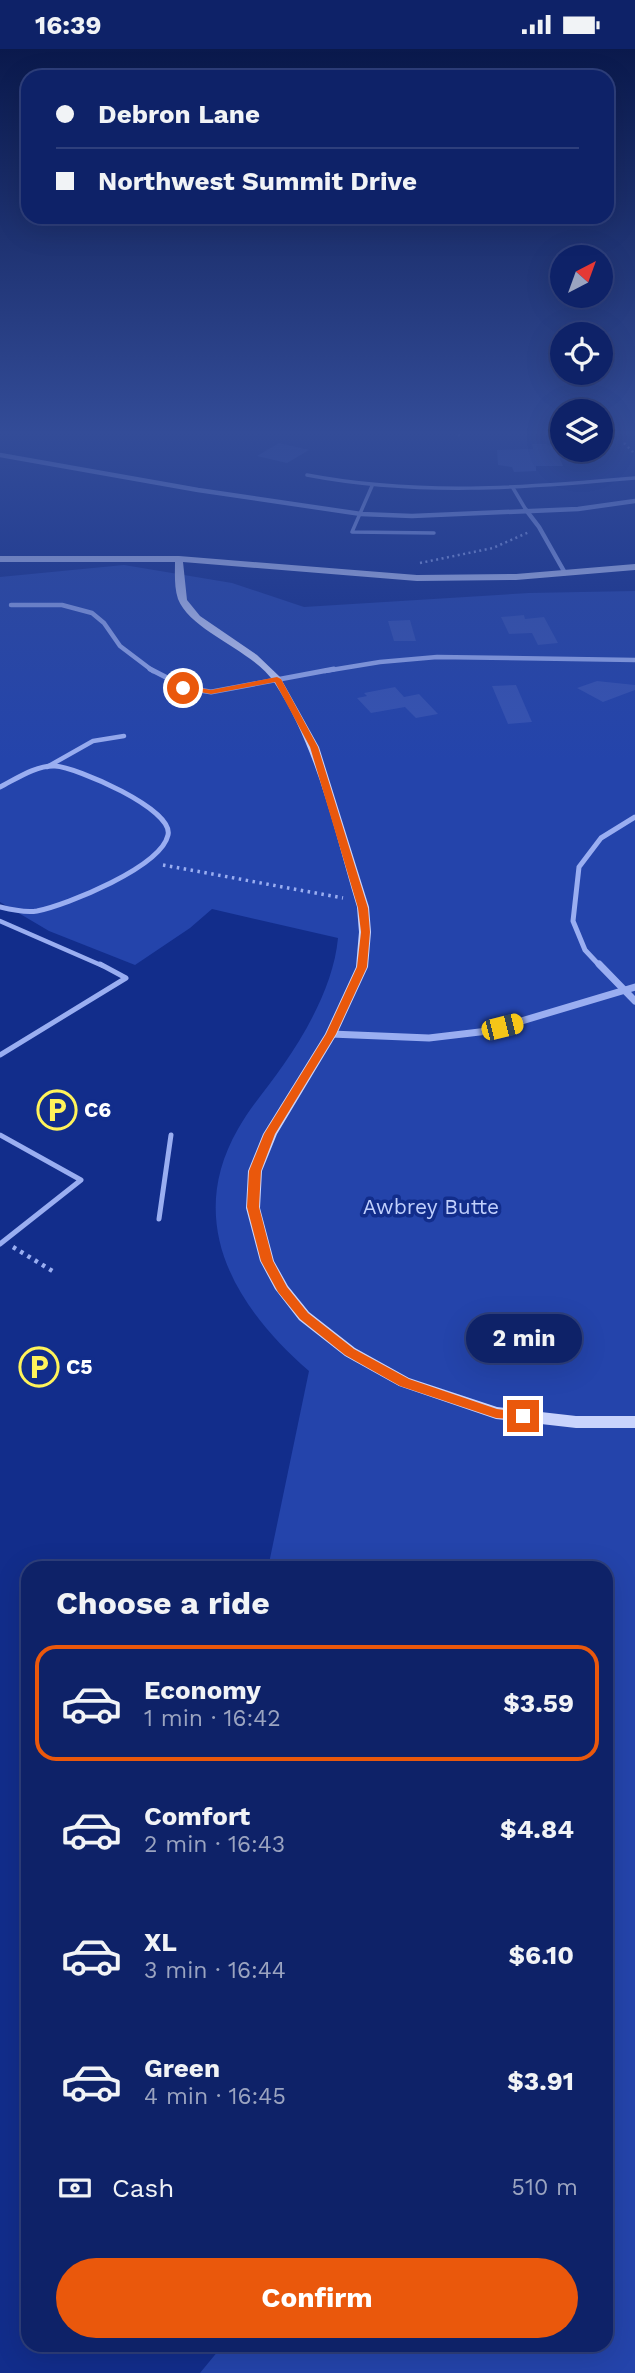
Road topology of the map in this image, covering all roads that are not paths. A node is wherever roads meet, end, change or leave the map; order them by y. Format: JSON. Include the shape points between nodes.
{"nodes":[{"id":1,"x":548,"y":543,"type":"edge"},
{"id":2,"x":0,"y":559,"type":"edge"},
{"id":3,"x":179,"y":559,"type":"junction"},
{"id":4,"x":30,"y":560,"type":"junction"},
{"id":5,"x":0,"y":565,"type":"edge"},
{"id":6,"x":635,"y":567,"type":"edge"},
{"id":7,"x":565,"y":573,"type":"junction"},
{"id":8,"x":11,"y":605,"type":"dead end"},
{"id":9,"x":635,"y":660,"type":"edge"},
{"id":10,"x":277,"y":679,"type":"junction"},
{"id":11,"x":124,"y":736,"type":"dead end"},
{"id":12,"x":47,"y":767,"type":"junction"},
{"id":13,"x":0,"y":787,"type":"edge"},
{"id":14,"x":635,"y":817,"type":"edge"},
{"id":15,"x":0,"y":907,"type":"edge"},
{"id":16,"x":0,"y":921,"type":"edge"},
{"id":17,"x":635,"y":986,"type":"edge"},
{"id":18,"x":622,"y":990,"type":"junction"},
{"id":19,"x":635,"y":1001,"type":"edge"},
{"id":20,"x":331,"y":1034,"type":"junction"},
{"id":21,"x":0,"y":1055,"type":"edge"},
{"id":22,"x":0,"y":1135,"type":"edge"},
{"id":23,"x":170,"y":1135,"type":"dead end"},
{"id":24,"x":159,"y":1219,"type":"dead end"},
{"id":25,"x":3,"y":1242,"type":"edge"},
{"id":26,"x":635,"y":1422,"type":"edge"}],
"edges":[{"from":1,"to":7,"type":"street"},
{"from":2,"to":4,"type":"street"},
{"from":3,"to":4,"type":"street"},
{"from":3,"to":7,"type":"street","via":[[416,577]]},
{"from":3,"to":10,"type":"street","via":[[183,600],[197,618],[254,657]]},
{"from":4,"to":5,"type":"street"},
{"from":6,"to":7,"type":"street"},
{"from":8,"to":10,"type":"street","via":[[71,605],[95,614],[121,646],[177,685],[196,692]]},
{"from":9,"to":10,"type":"street","via":[[437,657]]},
{"from":10,"to":20,"type":"street","via":[[314,747],[361,901],[365,932],[362,967]]},
{"from":11,"to":12,"type":"lane","via":[[93,740]]},
{"from":12,"to":13,"type":"street"},
{"from":12,"to":15,"type":"street","via":[[66,768],[144,803],[165,820],[169,833],[164,847],[147,862],[52,907],[20,911]]},
{"from":14,"to":18,"type":"street","via":[[601,838],[579,867],[573,921],[585,950]]},
{"from":16,"to":21,"type":"lane","via":[[126,978]]},
{"from":17,"to":18,"type":"street"},
{"from":18,"to":19,"type":"street"},
{"from":18,"to":20,"type":"street","via":[[517,1024],[458,1035]]},
{"from":20,"to":26,"type":"street","via":[[270,1134],[255,1171],[253,1207],[267,1261],[282,1289],[304,1316],[350,1352],[404,1383],[496,1413],[576,1422]]},
{"from":22,"to":25,"type":"lane","via":[[81,1180]]},
{"from":23,"to":24,"type":"lane"}]}
